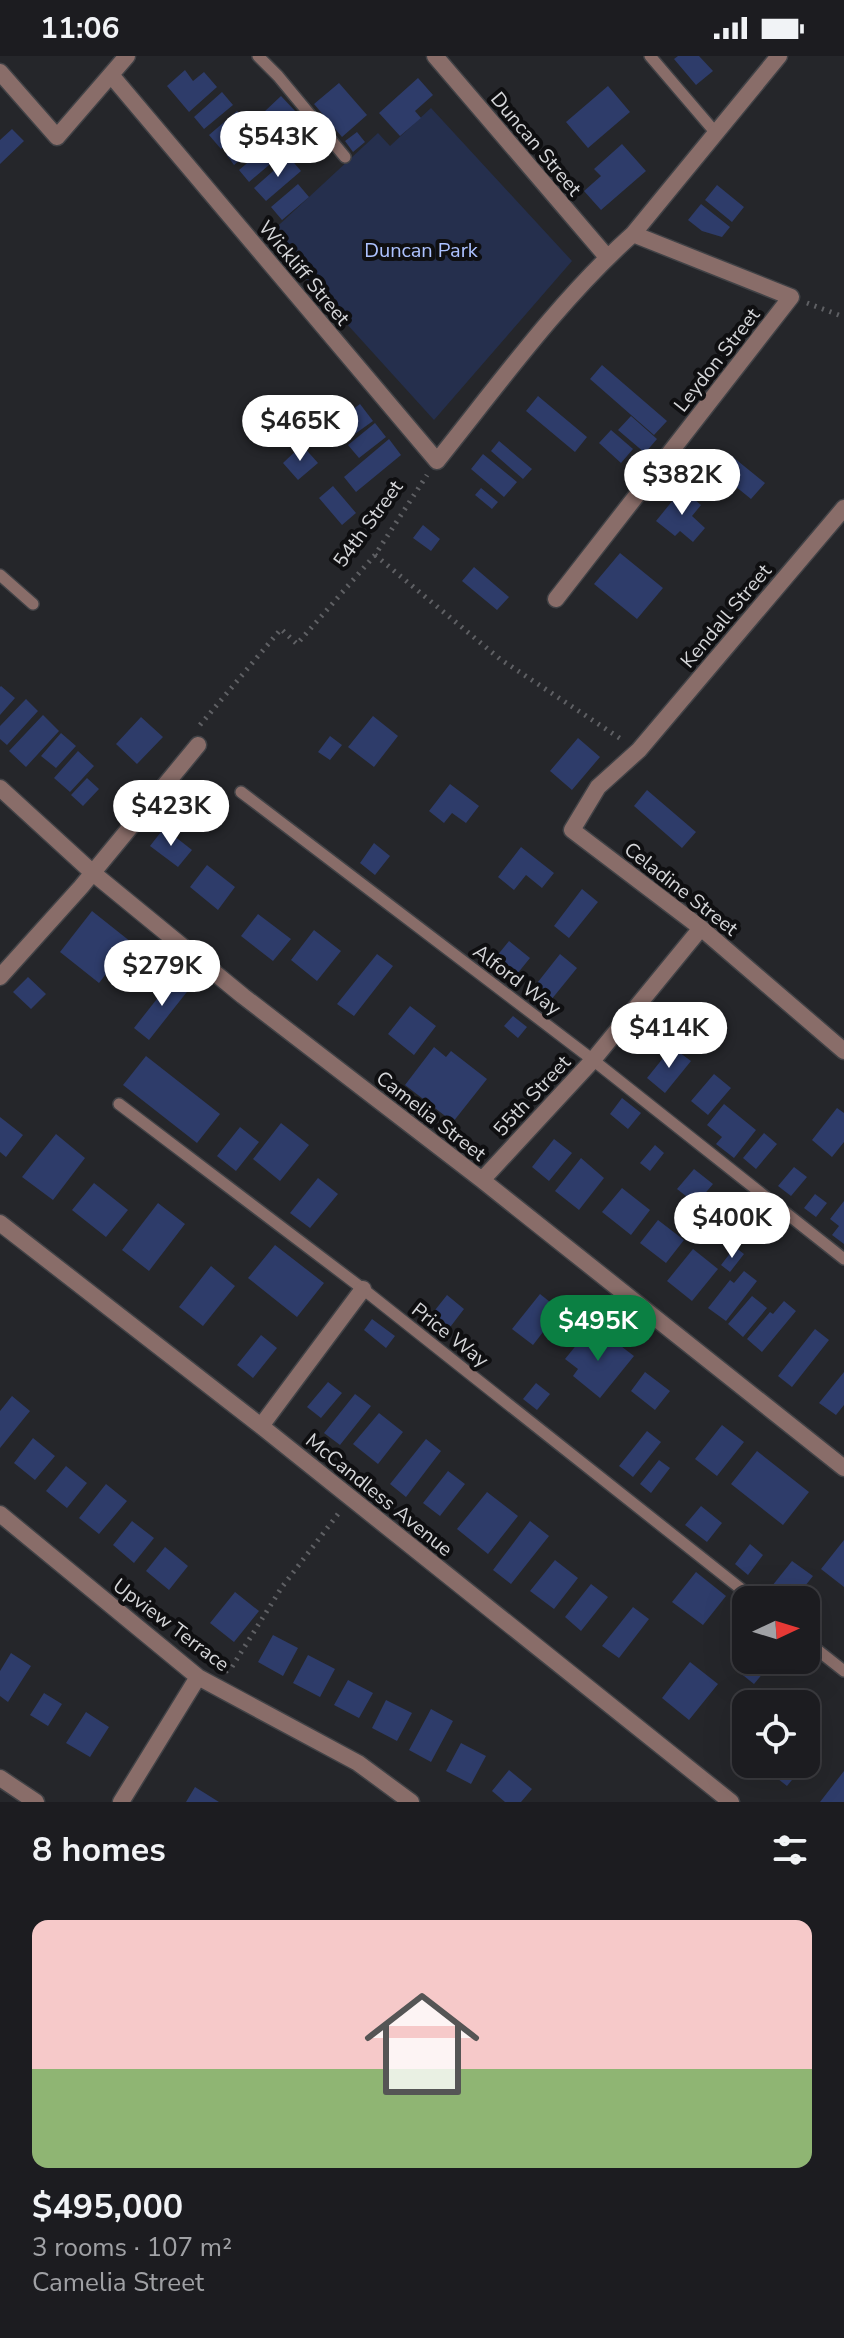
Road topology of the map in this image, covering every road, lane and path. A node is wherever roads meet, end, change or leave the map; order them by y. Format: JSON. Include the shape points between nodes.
{"nodes":[{"id":1,"x":127,"y":56,"type":"edge"},
{"id":2,"x":258,"y":56,"type":"edge"},
{"id":3,"x":435,"y":56,"type":"edge"},
{"id":4,"x":650,"y":56,"type":"edge"},
{"id":5,"x":779,"y":56,"type":"edge"},
{"id":6,"x":0,"y":72,"type":"edge"},
{"id":7,"x":111,"y":75,"type":"junction"},
{"id":8,"x":715,"y":132,"type":"junction"},
{"id":9,"x":345,"y":157,"type":"dead end"},
{"id":10,"x":633,"y":234,"type":"junction"},
{"id":11,"x":607,"y":257,"type":"junction"},
{"id":12,"x":791,"y":297,"type":"junction"},
{"id":13,"x":844,"y":317,"type":"edge"},
{"id":14,"x":437,"y":461,"type":"junction"},
{"id":15,"x":844,"y":508,"type":"edge"},
{"id":16,"x":375,"y":555,"type":"junction"},
{"id":17,"x":0,"y":575,"type":"edge"},
{"id":18,"x":556,"y":599,"type":"dead end"},
{"id":19,"x":33,"y":604,"type":"dead end"},
{"id":20,"x":198,"y":745,"type":"joint"},
{"id":21,"x":639,"y":750,"type":"junction"},
{"id":22,"x":0,"y":788,"type":"edge"},
{"id":23,"x":241,"y":792,"type":"dead end"},
{"id":24,"x":93,"y":873,"type":"junction"},
{"id":25,"x":701,"y":928,"type":"junction"},
{"id":26,"x":0,"y":977,"type":"edge"},
{"id":27,"x":844,"y":1051,"type":"edge"},
{"id":28,"x":593,"y":1060,"type":"junction"},
{"id":29,"x":119,"y":1104,"type":"dead end"},
{"id":30,"x":482,"y":1180,"type":"junction"},
{"id":31,"x":0,"y":1223,"type":"edge"},
{"id":32,"x":844,"y":1259,"type":"edge"},
{"id":33,"x":363,"y":1289,"type":"junction"},
{"id":34,"x":261,"y":1426,"type":"junction"},
{"id":35,"x":844,"y":1468,"type":"edge"},
{"id":36,"x":0,"y":1514,"type":"edge"},
{"id":37,"x":336,"y":1515,"type":"dead end"},
{"id":38,"x":737,"y":1586,"type":"edge"},
{"id":39,"x":820,"y":1652,"type":"edge"},
{"id":40,"x":844,"y":1671,"type":"edge"},
{"id":41,"x":198,"y":1677,"type":"junction"},
{"id":42,"x":0,"y":1778,"type":"edge"},
{"id":43,"x":36,"y":1802,"type":"edge"},
{"id":44,"x":121,"y":1802,"type":"edge"},
{"id":45,"x":411,"y":1802,"type":"edge"},
{"id":46,"x":731,"y":1802,"type":"edge"}],
"edges":[{"from":1,"to":7,"type":"street"},
{"from":2,"to":9,"type":"lane"},
{"from":3,"to":11,"type":"street","name":"Duncan Street"},
{"from":4,"to":8,"type":"lane"},
{"from":5,"to":8,"type":"street"},
{"from":6,"to":7,"type":"street","via":[[57,137]]},
{"from":7,"to":14,"type":"street","name":"Wickliff Street"},
{"from":8,"to":10,"type":"street"},
{"from":10,"to":11,"type":"street"},
{"from":10,"to":12,"type":"street"},
{"from":11,"to":14,"type":"street"},
{"from":12,"to":13,"type":"path"},
{"from":12,"to":18,"type":"street","name":"Leydon Street"},
{"from":14,"to":16,"type":"path","name":"54th Street"},
{"from":15,"to":21,"type":"street","name":"Kendall Street"},
{"from":16,"to":20,"type":"path","name":"54th Street","via":[[297,644],[281,629],[189,738]]},
{"from":16,"to":21,"type":"path","via":[[500,659]]},
{"from":17,"to":19,"type":"lane"},
{"from":20,"to":24,"type":"street"},
{"from":21,"to":25,"type":"street","name":"Celadine Street","via":[[598,787],[572,830]]},
{"from":22,"to":24,"type":"street","name":"Camelia Street"},
{"from":23,"to":28,"type":"lane","name":"Alford Way"},
{"from":24,"to":26,"type":"street"},
{"from":24,"to":30,"type":"street","name":"Camelia Street"},
{"from":25,"to":27,"type":"street","name":"Celadine Street"},
{"from":25,"to":28,"type":"street","name":"55th Street"},
{"from":28,"to":30,"type":"street","name":"55th Street"},
{"from":28,"to":32,"type":"lane","name":"Alford Way"},
{"from":29,"to":33,"type":"lane","name":"Price Way"},
{"from":30,"to":35,"type":"street","name":"Camelia Street"},
{"from":31,"to":34,"type":"street","name":"McCandless Avenue"},
{"from":33,"to":34,"type":"street"},
{"from":33,"to":38,"type":"lane","name":"Price Way"},
{"from":34,"to":46,"type":"street","name":"McCandless Avenue"},
{"from":36,"to":41,"type":"street","name":"Upview Terrace"},
{"from":37,"to":41,"type":"path","via":[[230,1670]]},
{"from":39,"to":40,"type":"lane"},
{"from":41,"to":44,"type":"street"},
{"from":41,"to":45,"type":"street","name":"Upview Terrace","via":[[358,1763]]},
{"from":42,"to":43,"type":"street"}]}
